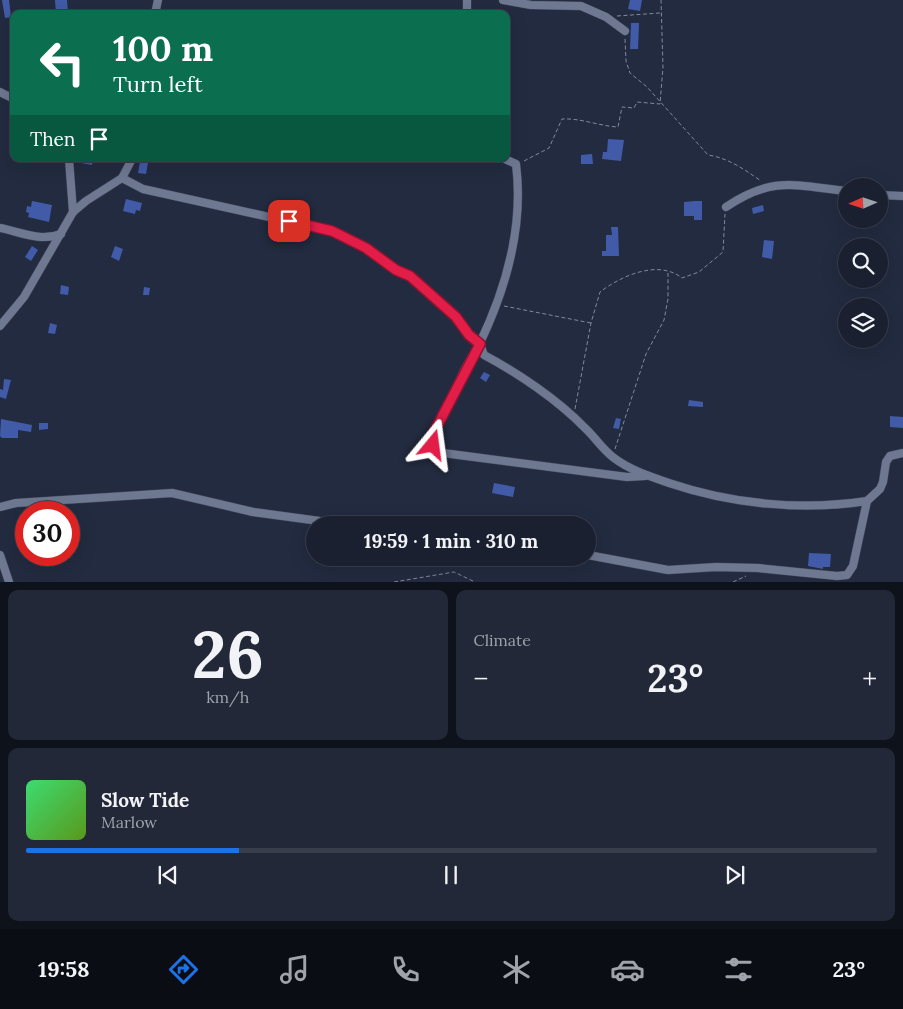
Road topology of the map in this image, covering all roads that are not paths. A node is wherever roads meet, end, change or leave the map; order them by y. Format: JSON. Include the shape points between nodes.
{"nodes":[{"id":1,"x":503,"y":0,"type":"edge"},
{"id":2,"x":625,"y":31,"type":"road end"},
{"id":3,"x":510,"y":161,"type":"edge"},
{"id":4,"x":69,"y":162,"type":"edge"},
{"id":5,"x":130,"y":162,"type":"edge"},
{"id":6,"x":122,"y":178,"type":"junction"},
{"id":7,"x":838,"y":190,"type":"edge"},
{"id":8,"x":888,"y":195,"type":"edge"},
{"id":9,"x":903,"y":196,"type":"edge"},
{"id":10,"x":726,"y":208,"type":"road end"},
{"id":11,"x":73,"y":212,"type":"junction"},
{"id":12,"x":0,"y":228,"type":"edge"},
{"id":13,"x":61,"y":234,"type":"junction"},
{"id":14,"x":0,"y":326,"type":"edge"},
{"id":15,"x":480,"y":344,"type":"junction"},
{"id":16,"x":903,"y":453,"type":"edge"},
{"id":17,"x":648,"y":476,"type":"junction"},
{"id":18,"x":867,"y":501,"type":"junction"},
{"id":19,"x":0,"y":508,"type":"edge"},
{"id":20,"x":306,"y":519,"type":"edge"},
{"id":21,"x":0,"y":555,"type":"edge"},
{"id":22,"x":596,"y":556,"type":"edge"},
{"id":23,"x":9,"y":582,"type":"edge"}],
"edges":[{"from":1,"to":2,"type":"street","via":[[531,5],[581,6],[606,17]]},
{"from":3,"to":15,"type":"street","via":[[516,164],[519,192],[514,241],[502,290]]},
{"from":4,"to":11,"type":"street"},
{"from":5,"to":6,"type":"street"},
{"from":6,"to":11,"type":"street"},
{"from":6,"to":15,"type":"street","via":[[143,190],[332,231],[410,276],[456,317]]},
{"from":7,"to":10,"type":"street","via":[[785,184],[758,189]]},
{"from":8,"to":9,"type":"street"},
{"from":11,"to":13,"type":"street"},
{"from":12,"to":13,"type":"street","via":[[41,237]]},
{"from":13,"to":14,"type":"street","via":[[24,297]]},
{"from":15,"to":17,"type":"street","via":[[484,355],[512,370],[573,417],[612,457]]},
{"from":15,"to":17,"type":"street","via":[[432,436],[437,450],[628,477]]},
{"from":16,"to":18,"type":"street","via":[[890,456],[880,489]]},
{"from":17,"to":18,"type":"street","via":[[718,498],[791,505],[842,505]]},
{"from":18,"to":22,"type":"street","via":[[853,566],[847,575],[758,568],[668,570]]},
{"from":19,"to":20,"type":"street","via":[[16,503],[172,493],[253,512]]},
{"from":21,"to":23,"type":"street"}]}
